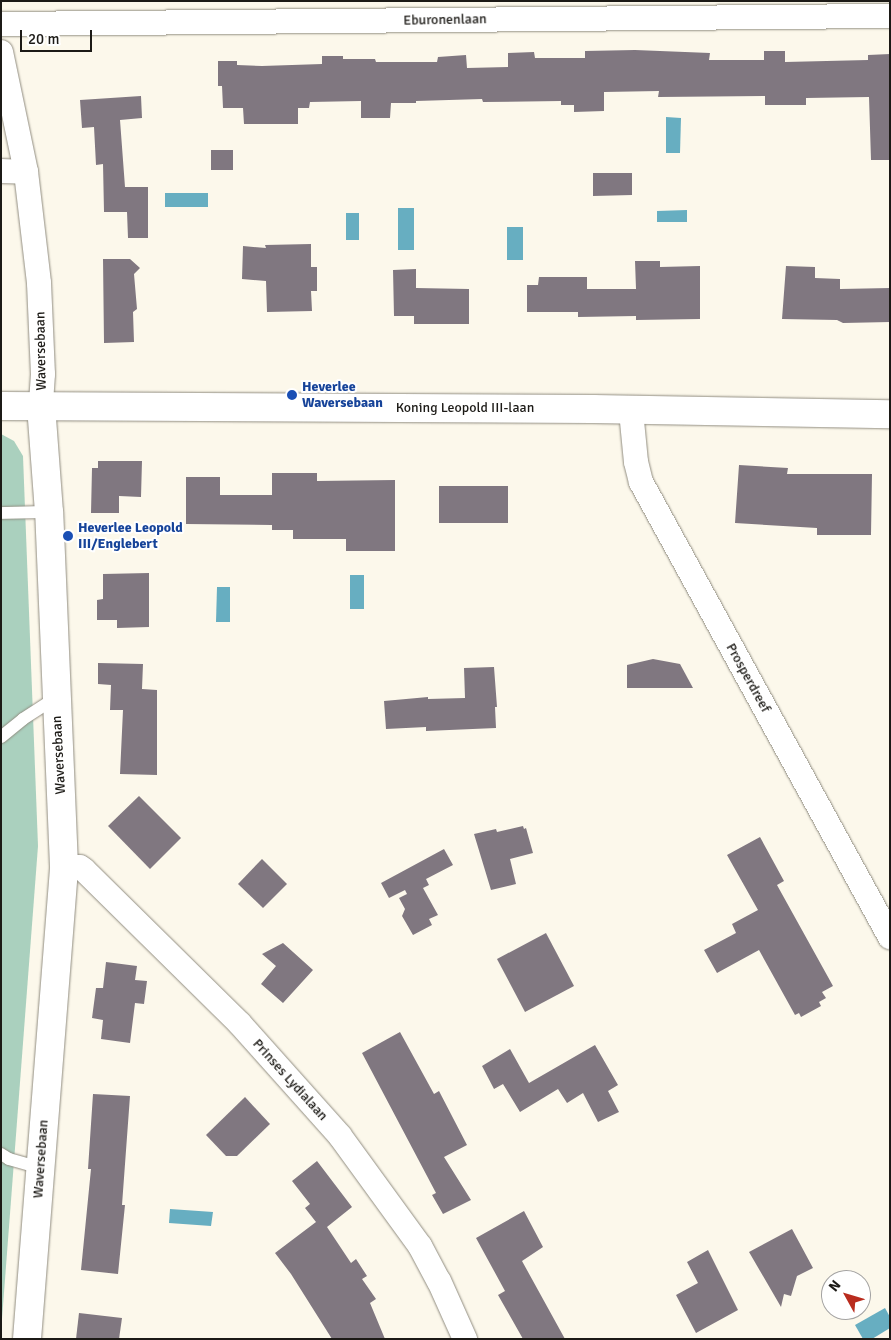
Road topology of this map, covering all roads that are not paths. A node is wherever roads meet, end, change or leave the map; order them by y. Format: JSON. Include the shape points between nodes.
{"nodes":[{"id":1,"x":890,"y":16,"type":"edge"},
{"id":2,"x":1,"y":24,"type":"edge"},
{"id":3,"x":1,"y":52,"type":"edge"},
{"id":4,"x":1,"y":171,"type":"edge"},
{"id":5,"x":26,"y":172,"type":"junction"},
{"id":6,"x":1,"y":406,"type":"edge"},
{"id":7,"x":41,"y":406,"type":"junction"},
{"id":8,"x":631,"y":411,"type":"junction"},
{"id":9,"x":890,"y":414,"type":"edge"},
{"id":10,"x":49,"y":512,"type":"junction"},
{"id":11,"x":1,"y":513,"type":"edge"},
{"id":12,"x":56,"y":698,"type":"junction"},
{"id":13,"x":1,"y":737,"type":"edge"},
{"id":14,"x":64,"y":866,"type":"junction"},
{"id":15,"x":890,"y":937,"type":"edge"},
{"id":16,"x":1,"y":1154,"type":"edge"},
{"id":17,"x":40,"y":1168,"type":"junction"},
{"id":18,"x":27,"y":1339,"type":"edge"},
{"id":19,"x":465,"y":1339,"type":"edge"}],
"edges":[{"from":1,"to":2,"type":"street","name":"Eburonenlaan"},
{"from":3,"to":5,"type":"street","name":"Waversebaan"},
{"from":4,"to":5,"type":"street"},
{"from":5,"to":7,"type":"street","name":"Waversebaan","via":[[39,283],[43,374]]},
{"from":6,"to":7,"type":"street","name":"Koning Leopold III-laan"},
{"from":7,"to":8,"type":"street","name":"Koning Leopold III-laan"},
{"from":7,"to":10,"type":"street","name":"Waversebaan"},
{"from":8,"to":9,"type":"street","name":"Koning Leopold III-laan"},
{"from":8,"to":15,"type":"street","name":"Prosperdreef","via":[[636,462],[642,482]]},
{"from":10,"to":11,"type":"lane"},
{"from":10,"to":12,"type":"street","name":"Waversebaan"},
{"from":12,"to":13,"type":"lane"},
{"from":12,"to":14,"type":"street","name":"Waversebaan"},
{"from":14,"to":17,"type":"street","name":"Waversebaan"},
{"from":14,"to":19,"type":"street","name":"Prinses Lydialaan","via":[[84,870],[240,1024],[340,1136],[420,1246]]},
{"from":16,"to":17,"type":"lane"},
{"from":17,"to":18,"type":"street","name":"Waversebaan"}]}
